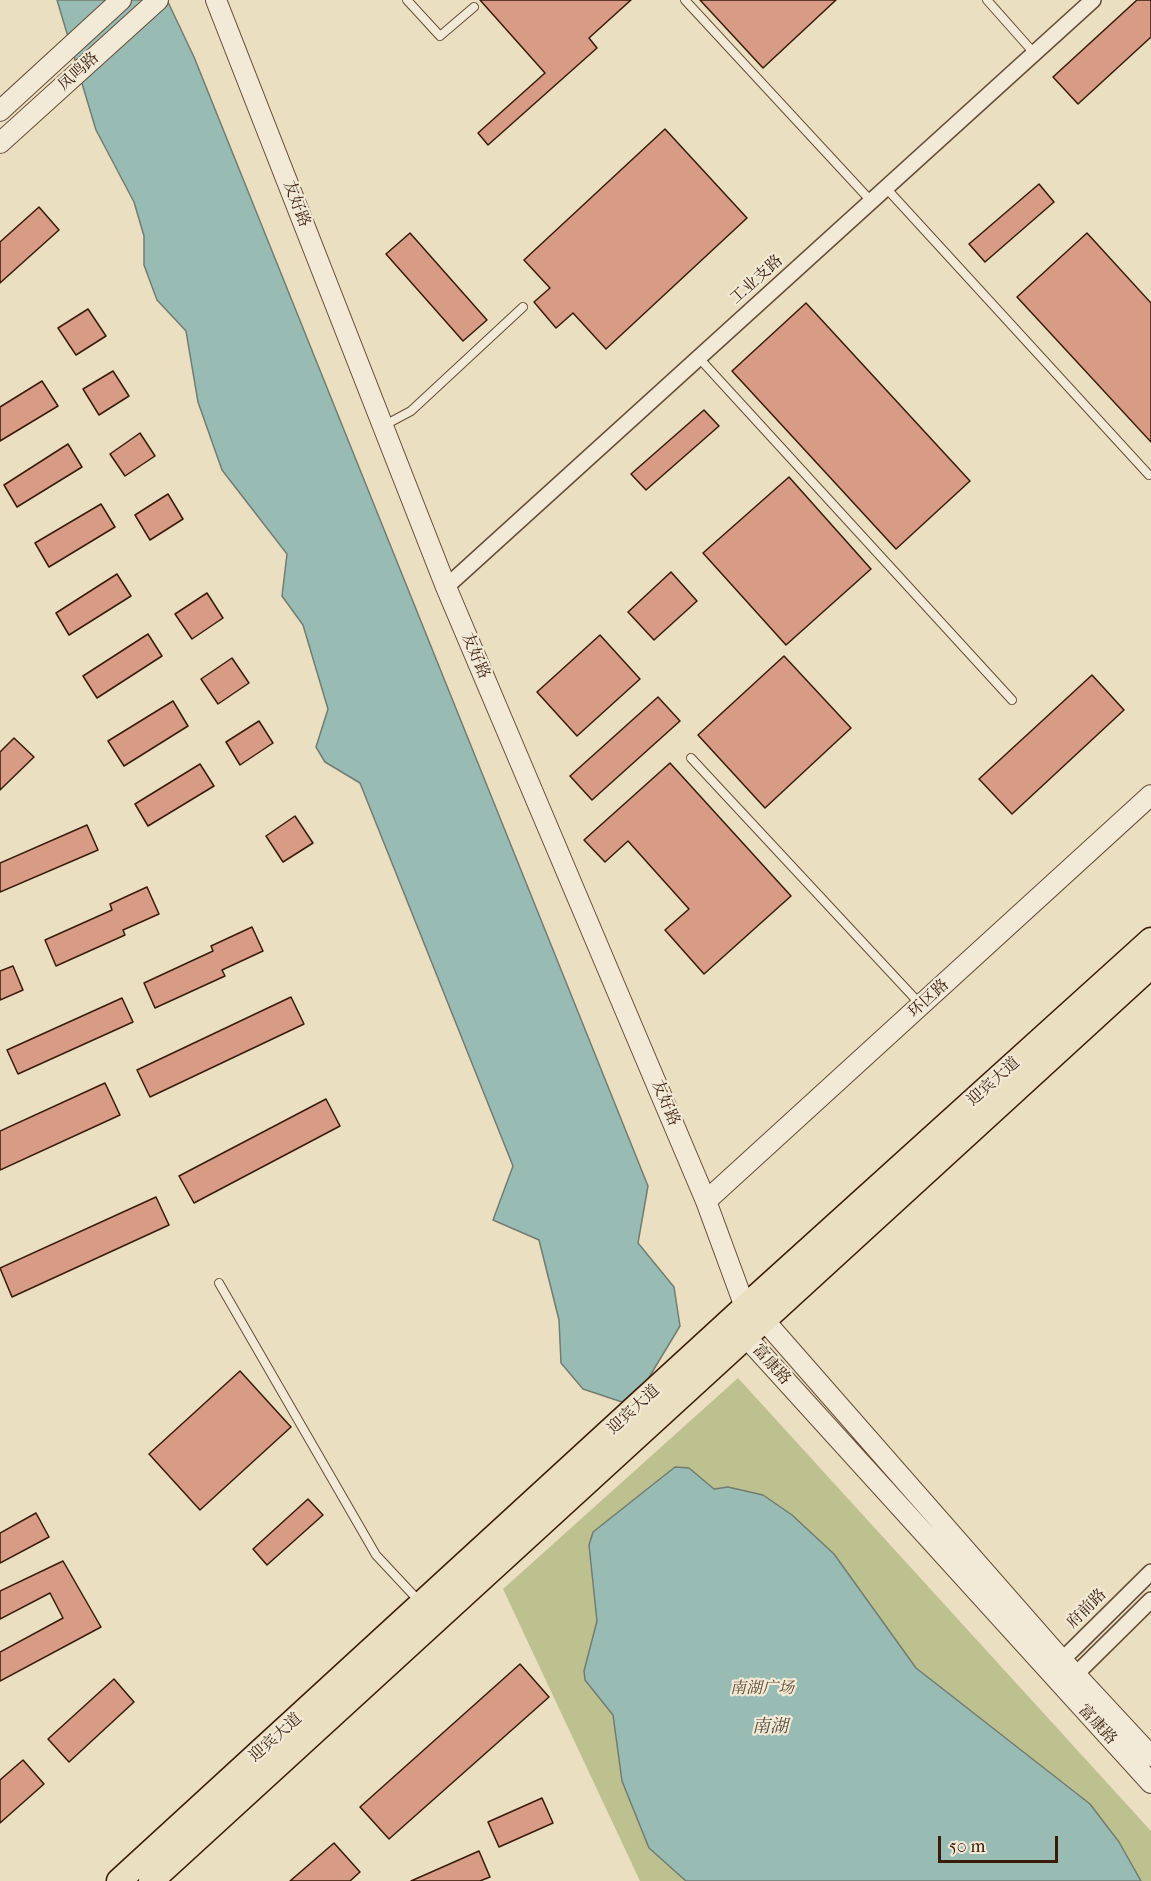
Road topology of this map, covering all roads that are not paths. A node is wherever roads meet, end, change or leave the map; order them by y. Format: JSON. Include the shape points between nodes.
{"nodes":[{"id":1,"x":122,"y":0,"type":"edge"},
{"id":2,"x":158,"y":0,"type":"edge"},
{"id":3,"x":216,"y":0,"type":"edge"},
{"id":4,"x":407,"y":0,"type":"edge"},
{"id":5,"x":685,"y":0,"type":"edge"},
{"id":6,"x":987,"y":0,"type":"edge"},
{"id":7,"x":1093,"y":0,"type":"edge"},
{"id":8,"x":474,"y":7,"type":"dead end"},
{"id":9,"x":1034,"y":53,"type":"junction"},
{"id":10,"x":0,"y":111,"type":"edge"},
{"id":11,"x":0,"y":143,"type":"edge"},
{"id":12,"x":886,"y":188,"type":"junction"},
{"id":13,"x":871,"y":201,"type":"junction"},
{"id":14,"x":523,"y":307,"type":"dead end"},
{"id":15,"x":699,"y":358,"type":"junction"},
{"id":16,"x":383,"y":427,"type":"junction"},
{"id":17,"x":1149,"y":475,"type":"dead end"},
{"id":18,"x":446,"y":587,"type":"junction"},
{"id":19,"x":1012,"y":700,"type":"dead end"},
{"id":20,"x":691,"y":758,"type":"dead end"},
{"id":21,"x":1151,"y":795,"type":"edge"},
{"id":22,"x":1151,"y":940,"type":"edge"},
{"id":23,"x":1151,"y":966,"type":"edge"},
{"id":24,"x":921,"y":1006,"type":"junction"},
{"id":25,"x":706,"y":1202,"type":"junction"},
{"id":26,"x":219,"y":1284,"type":"dead end"},
{"id":27,"x":754,"y":1314,"type":"junction"},
{"id":28,"x":746,"y":1337,"type":"junction"},
{"id":29,"x":1151,"y":1572,"type":"edge"},
{"id":30,"x":1151,"y":1600,"type":"edge"},
{"id":31,"x":422,"y":1605,"type":"junction"},
{"id":32,"x":1056,"y":1666,"type":"junction"},
{"id":33,"x":1069,"y":1681,"type":"junction"},
{"id":34,"x":1151,"y":1755,"type":"edge"},
{"id":35,"x":1151,"y":1782,"type":"edge"},
{"id":36,"x":119,"y":1881,"type":"edge"},
{"id":37,"x":151,"y":1881,"type":"edge"}],
"edges":[{"from":1,"to":10,"type":"street","name":"凤鸣路"},
{"from":2,"to":11,"type":"street","name":"凤鸣路"},
{"from":3,"to":16,"type":"street","name":"友好路"},
{"from":4,"to":8,"type":"lane","via":[[440,36]]},
{"from":5,"to":13,"type":"lane"},
{"from":6,"to":9,"type":"lane"},
{"from":7,"to":9,"type":"street","name":"工业支路"},
{"from":9,"to":12,"type":"street","name":"工业支路"},
{"from":12,"to":13,"type":"street","name":"工业支路"},
{"from":12,"to":17,"type":"lane"},
{"from":13,"to":15,"type":"street","name":"工业支路"},
{"from":14,"to":16,"type":"lane","via":[[411,411]]},
{"from":15,"to":18,"type":"street","name":"工业支路"},
{"from":15,"to":19,"type":"lane"},
{"from":16,"to":18,"type":"street","name":"友好路"},
{"from":18,"to":25,"type":"street","name":"友好路"},
{"from":20,"to":24,"type":"lane"},
{"from":21,"to":24,"type":"street","name":"环区路"},
{"from":22,"to":27,"type":"main road","name":"迎宾大道"},
{"from":23,"to":27,"type":"main road","name":"迎宾大道"},
{"from":24,"to":25,"type":"street","name":"环区路"},
{"from":25,"to":27,"type":"street","name":"友好路"},
{"from":26,"to":31,"type":"lane","via":[[376,1555]]},
{"from":27,"to":28,"type":"main road","name":"迎宾大道"},
{"from":27,"to":31,"type":"main road","name":"迎宾大道"},
{"from":27,"to":32,"type":"street","name":"富康路"},
{"from":28,"to":32,"type":"street","name":"富康路"},
{"from":28,"to":37,"type":"main road","name":"迎宾大道"},
{"from":29,"to":32,"type":"street","name":"府前路"},
{"from":30,"to":33,"type":"street"},
{"from":31,"to":36,"type":"main road","name":"迎宾大道"},
{"from":32,"to":33,"type":"street","name":"富康路"},
{"from":33,"to":34,"type":"street","name":"富康路"},
{"from":33,"to":35,"type":"street","name":"富康路"}]}
